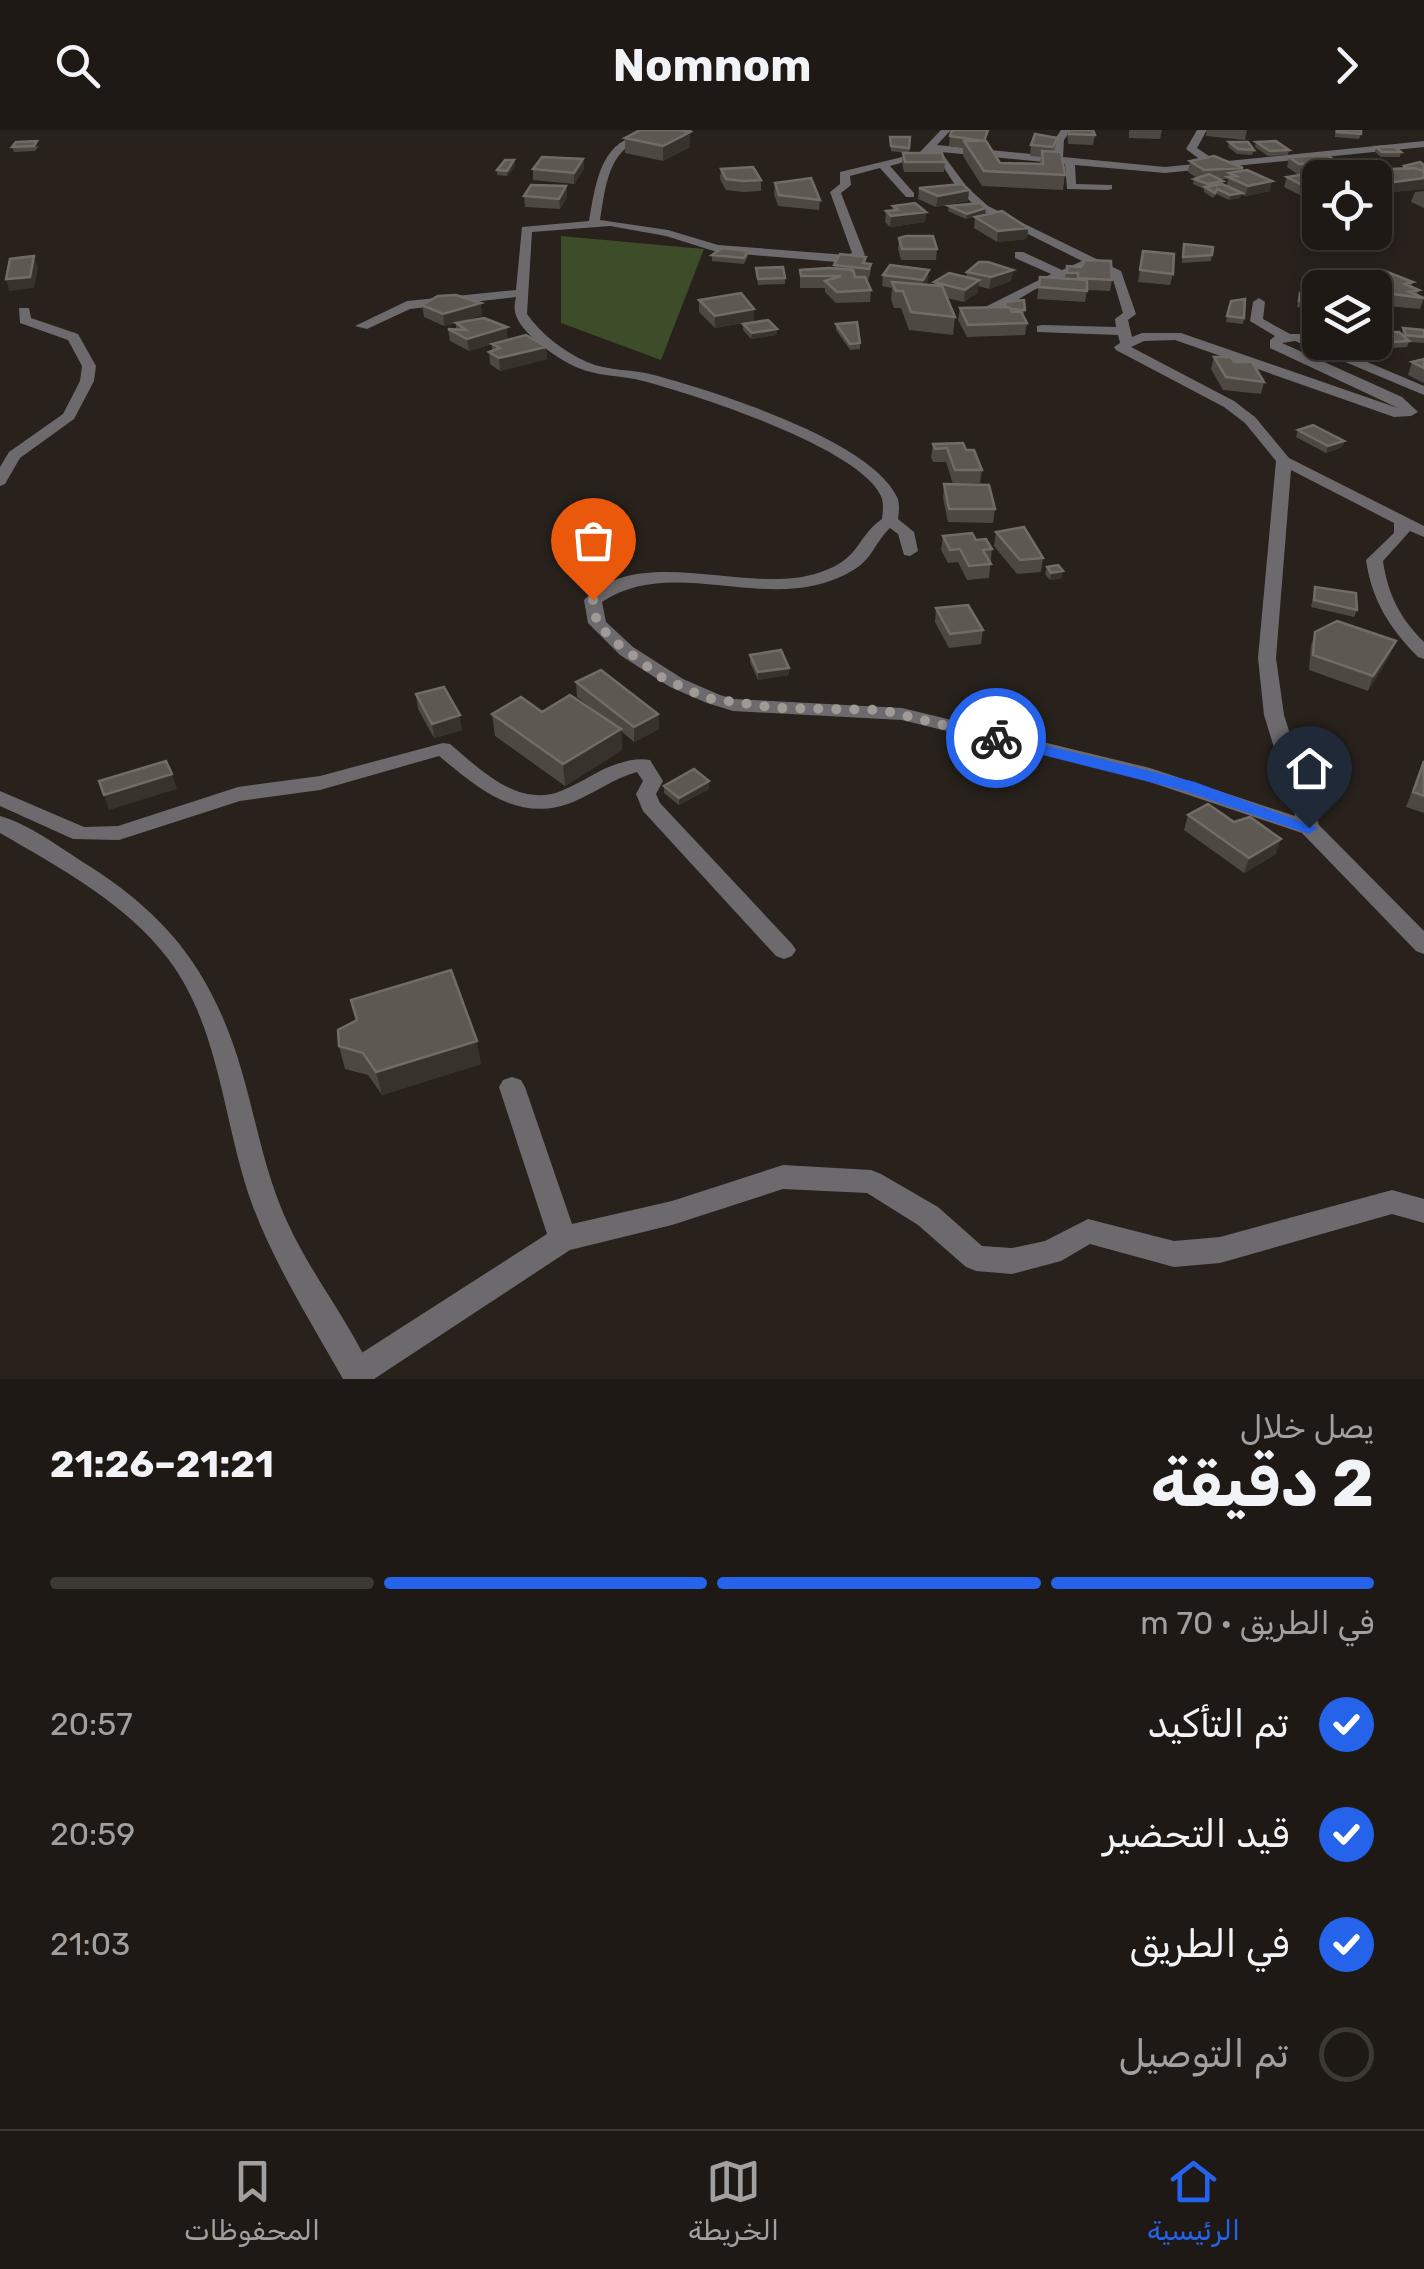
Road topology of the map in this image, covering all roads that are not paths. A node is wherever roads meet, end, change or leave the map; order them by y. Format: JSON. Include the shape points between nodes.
{"nodes":[{"id":1,"x":688,"y":130,"type":"edge"},
{"id":2,"x":946,"y":130,"type":"edge"},
{"id":3,"x":1066,"y":130,"type":"edge"},
{"id":4,"x":1202,"y":130,"type":"edge"},
{"id":5,"x":1408,"y":130,"type":"edge"},
{"id":6,"x":1386,"y":134,"type":"dead end"},
{"id":7,"x":1398,"y":144,"type":"junction"},
{"id":8,"x":1418,"y":148,"type":"edge"},
{"id":9,"x":931,"y":150,"type":"junction"},
{"id":10,"x":1320,"y":157,"type":"junction"},
{"id":11,"x":1324,"y":160,"type":"edge"},
{"id":12,"x":1063,"y":163,"type":"junction"},
{"id":13,"x":882,"y":164,"type":"junction"},
{"id":14,"x":1247,"y":164,"type":"junction"},
{"id":15,"x":1216,"y":165,"type":"junction"},
{"id":16,"x":1273,"y":173,"type":"dead end"},
{"id":17,"x":1245,"y":177,"type":"edge"},
{"id":18,"x":1108,"y":187,"type":"dead end"},
{"id":19,"x":910,"y":195,"type":"dead end"},
{"id":20,"x":594,"y":222,"type":"junction"},
{"id":21,"x":1019,"y":255,"type":"dead end"},
{"id":22,"x":1089,"y":263,"type":"junction"},
{"id":23,"x":1063,"y":274,"type":"junction"},
{"id":24,"x":520,"y":292,"type":"junction"},
{"id":25,"x":1259,"y":302,"type":"dead end"},
{"id":26,"x":992,"y":308,"type":"edge"},
{"id":27,"x":24,"y":312,"type":"dead end"},
{"id":28,"x":362,"y":326,"type":"dead end"},
{"id":29,"x":1042,"y":329,"type":"dead end"},
{"id":30,"x":1124,"y":330,"type":"junction"},
{"id":31,"x":1176,"y":336,"type":"junction"},
{"id":32,"x":1286,"y":337,"type":"junction"},
{"id":33,"x":1424,"y":391,"type":"edge"},
{"id":34,"x":1284,"y":460,"type":"junction"},
{"id":35,"x":0,"y":481,"type":"edge"},
{"id":36,"x":890,"y":520,"type":"junction"},
{"id":37,"x":1402,"y":521,"type":"junction"},
{"id":38,"x":1424,"y":532,"type":"edge"},
{"id":39,"x":910,"y":551,"type":"dead end"},
{"id":40,"x":1424,"y":652,"type":"edge"},
{"id":41,"x":0,"y":798,"type":"edge"},
{"id":42,"x":0,"y":823,"type":"edge"},
{"id":43,"x":1309,"y":828,"type":"junction"},
{"id":44,"x":1424,"y":944,"type":"edge"},
{"id":45,"x":784,"y":950,"type":"dead end"},
{"id":46,"x":512,"y":1087,"type":"dead end"},
{"id":47,"x":1424,"y":1211,"type":"edge"},
{"id":48,"x":563,"y":1239,"type":"junction"},
{"id":49,"x":358,"y":1376,"type":"edge"}],
"edges":[{"from":1,"to":20,"type":"street","via":[[632,139],[617,152],[606,166]]},
{"from":2,"to":9,"type":"street"},
{"from":3,"to":12,"type":"street","via":[[1059,140]]},
{"from":4,"to":15,"type":"street","via":[[1191,149]]},
{"from":5,"to":8,"type":"street"},
{"from":6,"to":7,"type":"street"},
{"from":7,"to":8,"type":"street"},
{"from":7,"to":10,"type":"street"},
{"from":9,"to":12,"type":"street"},
{"from":9,"to":13,"type":"street"},
{"from":9,"to":22,"type":"street","via":[[984,208]]},
{"from":10,"to":11,"type":"street"},
{"from":10,"to":14,"type":"street"},
{"from":12,"to":15,"type":"street","via":[[1144,170]]},
{"from":12,"to":18,"type":"street","via":[[1071,188]]},
{"from":13,"to":19,"type":"street"},
{"from":13,"to":20,"type":"street","via":[[849,170],[846,185],[835,192],[858,249],[859,256],[848,259],[718,248]]},
{"from":14,"to":15,"type":"street"},
{"from":14,"to":16,"type":"street"},
{"from":14,"to":17,"type":"street"},
{"from":20,"to":24,"type":"street","via":[[526,228]]},
{"from":21,"to":23,"type":"street"},
{"from":22,"to":23,"type":"street"},
{"from":22,"to":30,"type":"street","via":[[1116,274],[1130,314]]},
{"from":23,"to":26,"type":"street"},
{"from":24,"to":28,"type":"street","via":[[407,305]]},
{"from":24,"to":36,"type":"street","via":[[529,326],[594,370],[622,371],[752,411],[830,447],[878,480],[890,497]]},
{"from":25,"to":32,"type":"street","via":[[1256,321]]},
{"from":27,"to":35,"type":"street","via":[[25,320],[73,338],[84,349],[87,381],[69,416],[14,455]]},
{"from":29,"to":30,"type":"street"},
{"from":30,"to":31,"type":"street"},
{"from":30,"to":31,"type":"street"},
{"from":30,"to":34,"type":"street","via":[[1122,352],[1229,404]]},
{"from":31,"to":32,"type":"street","via":[[1394,412],[1411,412],[1275,344]]},
{"from":32,"to":33,"type":"street","via":[[1308,340]]},
{"from":34,"to":37,"type":"street"},
{"from":34,"to":43,"type":"street","via":[[1267,686]]},
{"from":36,"to":39,"type":"street","via":[[906,532]]},
{"from":36,"to":43,"type":"street","via":[[857,560],[803,582],[634,582],[603,592],[593,600],[593,613],[614,641],[661,677],[706,698],[902,714],[1142,773]]},
{"from":37,"to":38,"type":"street"},
{"from":37,"to":40,"type":"street","via":[[1402,534],[1374,560],[1378,587],[1389,617]]},
{"from":41,"to":45,"type":"street","via":[[82,834],[119,833],[238,794],[320,782],[443,750],[507,798],[535,805],[555,804],[615,768],[642,766],[652,781],[650,806]]},
{"from":42,"to":49,"type":"street","via":[[116,894],[178,955],[216,1032],[266,1204]]},
{"from":43,"to":44,"type":"street"},
{"from":46,"to":48,"type":"street"},
{"from":47,"to":48,"type":"street","via":[[1392,1202],[1220,1250],[1174,1254],[1088,1231],[1051,1252],[1012,1261],[976,1258],[928,1216],[871,1182],[783,1176],[672,1213]]},
{"from":48,"to":49,"type":"street","via":[[430,1321]]}]}
